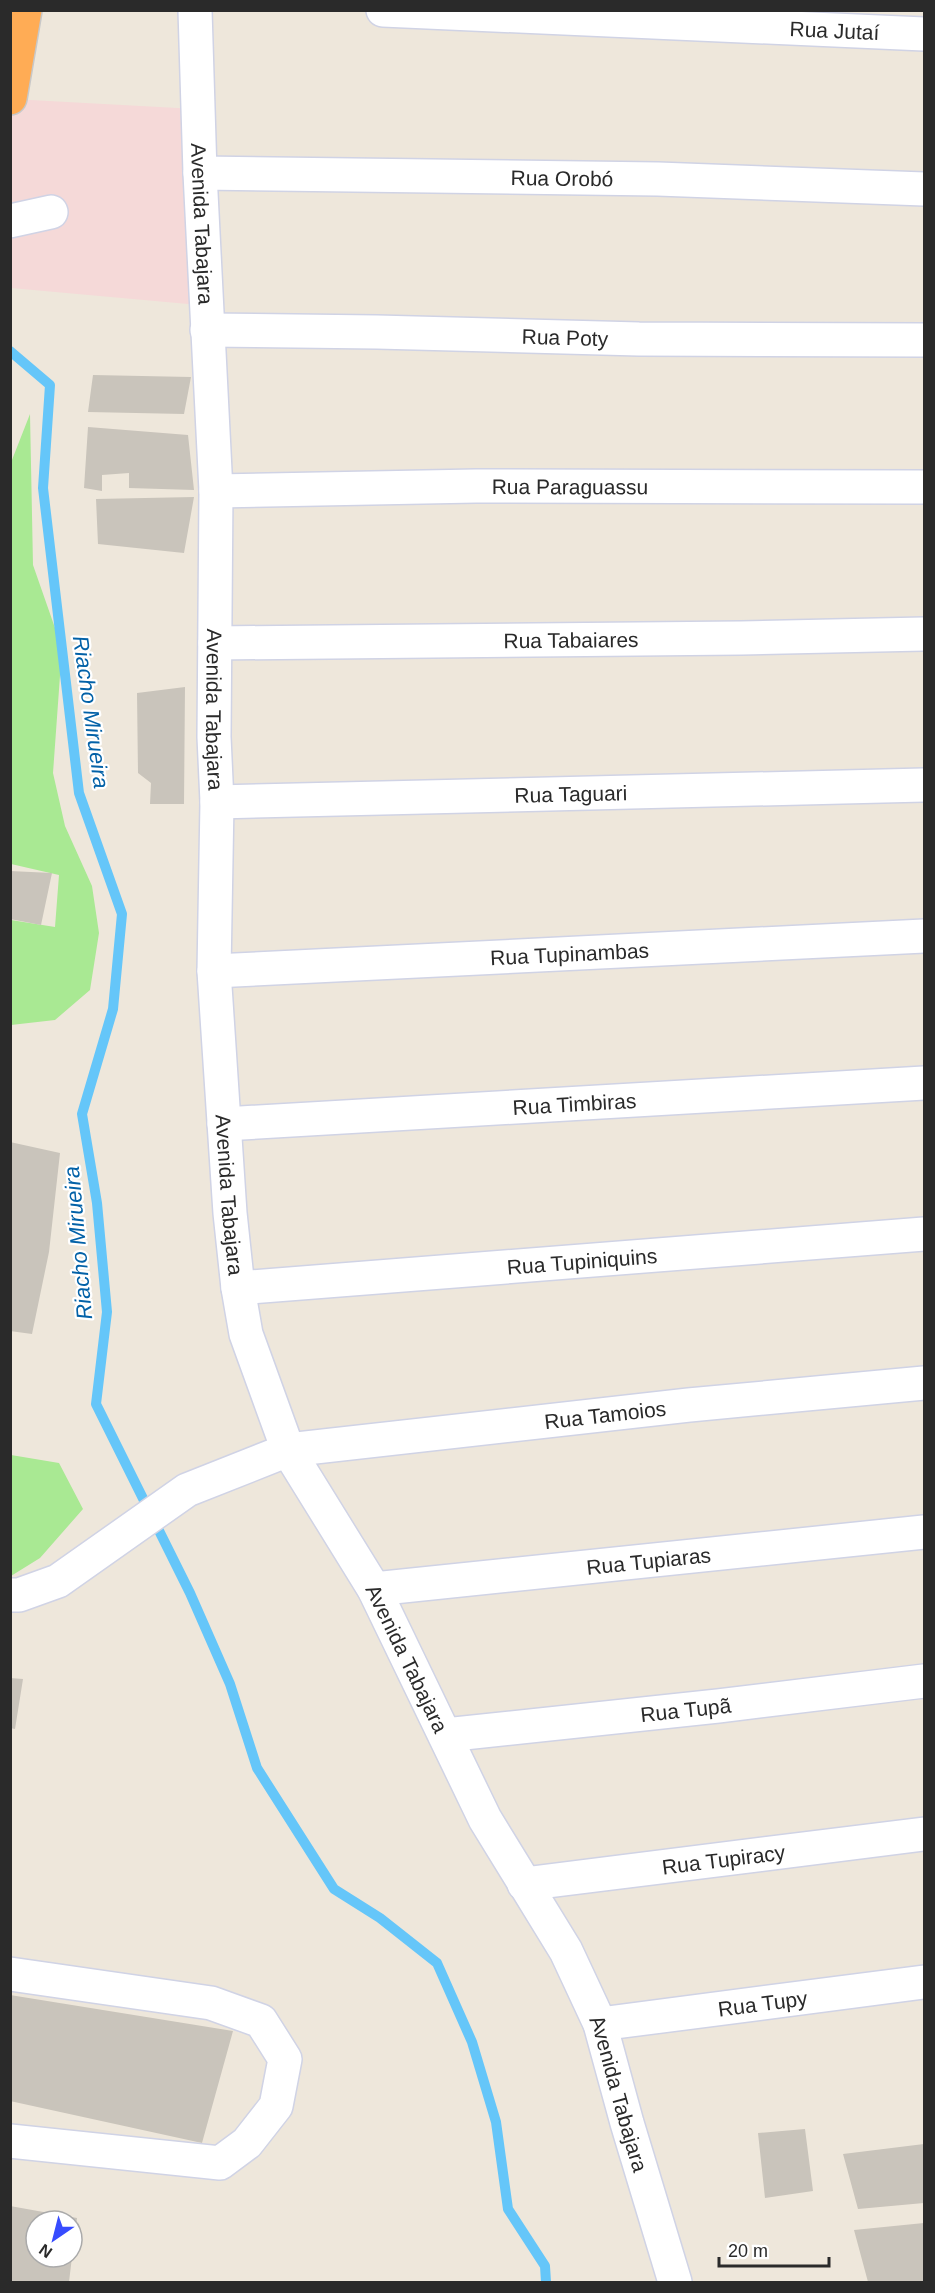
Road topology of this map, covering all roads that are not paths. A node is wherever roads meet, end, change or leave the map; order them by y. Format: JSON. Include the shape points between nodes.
{"nodes":[{"id":1,"x":25,"y":10,"type":"edge"},
{"id":2,"x":195,"y":10,"type":"edge"},
{"id":3,"x":383,"y":10,"type":"edge"},
{"id":4,"x":924,"y":34,"type":"edge"},
{"id":5,"x":10,"y":98,"type":"edge"},
{"id":6,"x":200,"y":173,"type":"junction"},
{"id":7,"x":924,"y":189,"type":"edge"},
{"id":8,"x":51,"y":212,"type":"dead end"},
{"id":9,"x":10,"y":221,"type":"edge"},
{"id":10,"x":207,"y":330,"type":"junction"},
{"id":11,"x":924,"y":340,"type":"edge"},
{"id":12,"x":924,"y":487,"type":"edge"},
{"id":13,"x":216,"y":491,"type":"junction"},
{"id":14,"x":924,"y":634,"type":"edge"},
{"id":15,"x":215,"y":643,"type":"junction"},
{"id":16,"x":924,"y":785,"type":"edge"},
{"id":17,"x":218,"y":802,"type":"junction"},
{"id":18,"x":924,"y":936,"type":"edge"},
{"id":19,"x":214,"y":971,"type":"junction"},
{"id":20,"x":924,"y":1083,"type":"edge"},
{"id":21,"x":224,"y":1124,"type":"junction"},
{"id":22,"x":924,"y":1234,"type":"edge"},
{"id":23,"x":238,"y":1288,"type":"junction"},
{"id":24,"x":924,"y":1383,"type":"edge"},
{"id":25,"x":288,"y":1450,"type":"junction"},
{"id":26,"x":924,"y":1532,"type":"edge"},
{"id":27,"x":374,"y":1589,"type":"junction"},
{"id":28,"x":10,"y":1595,"type":"edge"},
{"id":29,"x":924,"y":1681,"type":"edge"},
{"id":30,"x":446,"y":1735,"type":"junction"},
{"id":31,"x":924,"y":1834,"type":"edge"},
{"id":32,"x":524,"y":1884,"type":"junction"},
{"id":33,"x":10,"y":1974,"type":"edge"},
{"id":34,"x":924,"y":1982,"type":"edge"},
{"id":35,"x":600,"y":2024,"type":"junction"},
{"id":36,"x":10,"y":2141,"type":"edge"},
{"id":37,"x":675,"y":2283,"type":"edge"}],
"edges":[{"from":1,"to":5,"type":"highway"},
{"from":2,"to":6,"type":"street","name":"Avenida Tabajara"},
{"from":3,"to":4,"type":"street","name":"Rua Jutaí"},
{"from":6,"to":7,"type":"street","name":"Rua Orobó","via":[[658,179]]},
{"from":6,"to":10,"type":"street","name":"Avenida Tabajara"},
{"from":8,"to":9,"type":"street"},
{"from":10,"to":11,"type":"street","name":"Rua Poty"},
{"from":10,"to":13,"type":"street","name":"Avenida Tabajara"},
{"from":12,"to":13,"type":"street","name":"Rua Paraguassu","via":[[476,486]]},
{"from":13,"to":15,"type":"street","name":"Avenida Tabajara"},
{"from":14,"to":15,"type":"street","name":"Rua Tabaiares"},
{"from":15,"to":17,"type":"street","name":"Avenida Tabajara"},
{"from":16,"to":17,"type":"street","name":"Rua Taguari"},
{"from":17,"to":19,"type":"street","name":"Avenida Tabajara"},
{"from":18,"to":19,"type":"street","name":"Rua Tupinambas"},
{"from":19,"to":21,"type":"street","name":"Avenida Tabajara"},
{"from":20,"to":21,"type":"street","name":"Rua Timbiras"},
{"from":21,"to":23,"type":"street","name":"Avenida Tabajara"},
{"from":22,"to":23,"type":"street","name":"Rua Tupiniquins"},
{"from":23,"to":25,"type":"street","name":"Avenida Tabajara","via":[[246,1334]]},
{"from":24,"to":25,"type":"street","name":"Rua Tamoios"},
{"from":25,"to":27,"type":"street","name":"Avenida Tabajara"},
{"from":25,"to":28,"type":"street","name":"Rua Tamoios","via":[[187,1490],[58,1581]]},
{"from":26,"to":27,"type":"street","name":"Rua Tupiaras"},
{"from":27,"to":30,"type":"street","name":"Avenida Tabajara"},
{"from":29,"to":30,"type":"street","name":"Rua Tupã"},
{"from":30,"to":32,"type":"street","name":"Avenida Tabajara","via":[[485,1819]]},
{"from":31,"to":32,"type":"street","name":"Rua Tupiracy"},
{"from":32,"to":35,"type":"street","name":"Avenida Tabajara","via":[[566,1951]]},
{"from":33,"to":36,"type":"street","via":[[211,2003],[261,2021],[285,2059],[276,2106],[247,2144],[220,2163]]},
{"from":34,"to":35,"type":"street","name":"Rua Tupy"},
{"from":35,"to":37,"type":"street","name":"Avenida Tabajara"}]}
